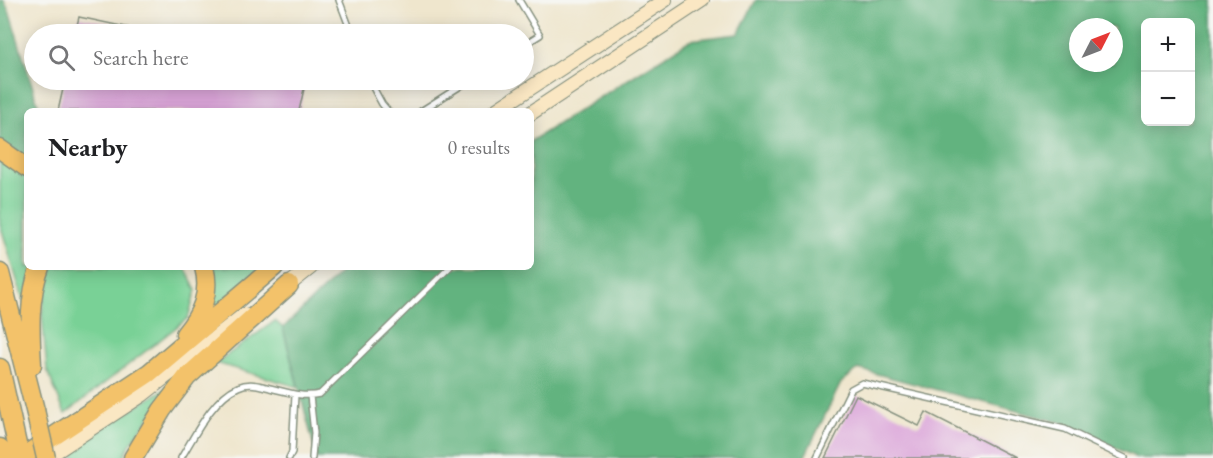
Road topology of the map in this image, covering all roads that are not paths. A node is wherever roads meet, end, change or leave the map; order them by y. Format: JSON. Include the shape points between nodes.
{"nodes":[{"id":1,"x":339,"y":0,"type":"edge"},
{"id":2,"x":519,"y":0,"type":"edge"},
{"id":3,"x":665,"y":0,"type":"edge"},
{"id":4,"x":702,"y":0,"type":"edge"},
{"id":5,"x":348,"y":24,"type":"edge"},
{"id":6,"x":533,"y":24,"type":"edge"},
{"id":7,"x":534,"y":25,"type":"edge"},
{"id":8,"x":534,"y":39,"type":"edge"},
{"id":9,"x":534,"y":86,"type":"edge"},
{"id":10,"x":374,"y":90,"type":"edge"},
{"id":11,"x":454,"y":90,"type":"edge"},
{"id":12,"x":527,"y":90,"type":"edge"},
{"id":13,"x":385,"y":108,"type":"edge"},
{"id":14,"x":426,"y":108,"type":"edge"},
{"id":15,"x":500,"y":108,"type":"edge"},
{"id":16,"x":534,"y":112,"type":"edge"},
{"id":17,"x":0,"y":149,"type":"edge"},
{"id":18,"x":24,"y":166,"type":"edge"},
{"id":19,"x":39,"y":270,"type":"edge"},
{"id":20,"x":204,"y":270,"type":"edge"},
{"id":21,"x":271,"y":270,"type":"edge"},
{"id":22,"x":307,"y":270,"type":"edge"},
{"id":23,"x":447,"y":270,"type":"edge"},
{"id":24,"x":0,"y":273,"type":"edge"},
{"id":25,"x":289,"y":285,"type":"junction"},
{"id":26,"x":0,"y":368,"type":"edge"},
{"id":27,"x":124,"y":391,"type":"junction"},
{"id":28,"x":296,"y":395,"type":"junction"},
{"id":29,"x":310,"y":396,"type":"junction"},
{"id":30,"x":34,"y":405,"type":"junction"},
{"id":31,"x":0,"y":448,"type":"edge"},
{"id":32,"x":4,"y":458,"type":"edge"},
{"id":33,"x":21,"y":458,"type":"edge"},
{"id":34,"x":46,"y":458,"type":"edge"},
{"id":35,"x":133,"y":458,"type":"edge"},
{"id":36,"x":181,"y":458,"type":"edge"},
{"id":37,"x":289,"y":458,"type":"edge"},
{"id":38,"x":312,"y":458,"type":"edge"},
{"id":39,"x":817,"y":458,"type":"edge"},
{"id":40,"x":1125,"y":458,"type":"edge"}],
"edges":[{"from":1,"to":5,"type":"lane"},
{"from":2,"to":6,"type":"lane"},
{"from":3,"to":9,"type":"street"},
{"from":4,"to":16,"type":"street"},
{"from":7,"to":8,"type":"lane","via":[[540,35]]},
{"from":10,"to":13,"type":"lane"},
{"from":11,"to":14,"type":"lane"},
{"from":12,"to":15,"type":"street"},
{"from":17,"to":18,"type":"highway"},
{"from":19,"to":30,"type":"highway","via":[[30,320]]},
{"from":20,"to":27,"type":"highway","via":[[207,289],[197,319]]},
{"from":21,"to":27,"type":"highway"},
{"from":22,"to":25,"type":"street"},
{"from":23,"to":29,"type":"lane","via":[[320,394]]},
{"from":24,"to":30,"type":"highway"},
{"from":25,"to":34,"type":"street","via":[[142,395]]},
{"from":25,"to":35,"type":"highway","via":[[187,377]]},
{"from":26,"to":33,"type":"highway"},
{"from":27,"to":33,"type":"highway"},
{"from":28,"to":29,"type":"lane"},
{"from":28,"to":36,"type":"lane","via":[[258,384],[238,387],[213,407]]},
{"from":28,"to":37,"type":"lane"},
{"from":29,"to":38,"type":"lane"},
{"from":30,"to":34,"type":"highway","bridge":true},
{"from":31,"to":32,"type":"highway"},
{"from":39,"to":40,"type":"lane","via":[[851,389],[862,383],[1065,429]]}]}
